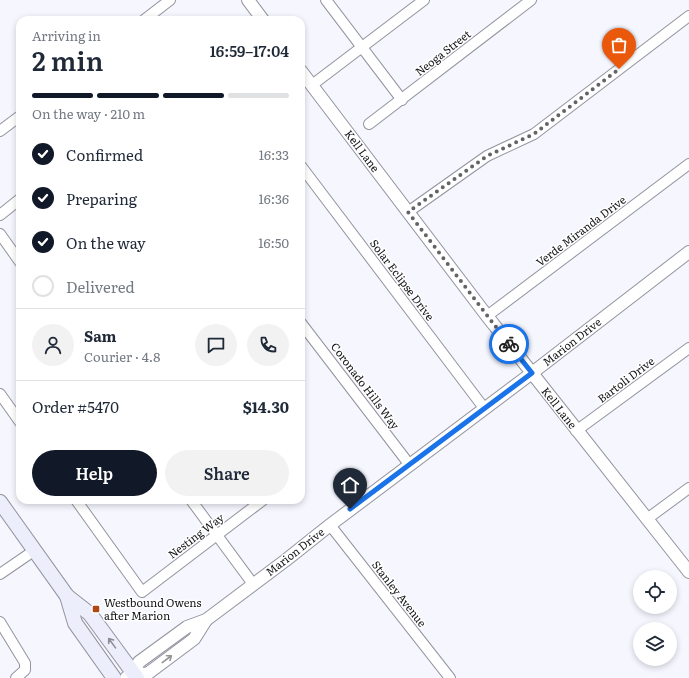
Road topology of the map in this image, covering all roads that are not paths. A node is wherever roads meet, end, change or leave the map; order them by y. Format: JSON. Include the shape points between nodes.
{"nodes":[{"id":1,"x":170,"y":0,"type":"edge"},
{"id":2,"x":248,"y":0,"type":"edge"},
{"id":3,"x":326,"y":0,"type":"edge"},
{"id":4,"x":424,"y":0,"type":"edge"},
{"id":5,"x":531,"y":0,"type":"edge"},
{"id":6,"x":149,"y":16,"type":"edge"},
{"id":7,"x":260,"y":16,"type":"edge"},
{"id":8,"x":689,"y":16,"type":"edge"},
{"id":9,"x":362,"y":48,"type":"junction"},
{"id":10,"x":305,"y":76,"type":"edge"},
{"id":11,"x":312,"y":85,"type":"junction"},
{"id":12,"x":402,"y":100,"type":"junction"},
{"id":13,"x":16,"y":119,"type":"edge"},
{"id":14,"x":369,"y":124,"type":"dead end"},
{"id":15,"x":0,"y":131,"type":"edge"},
{"id":16,"x":689,"y":164,"type":"edge"},
{"id":17,"x":305,"y":171,"type":"edge"},
{"id":18,"x":16,"y":202,"type":"edge"},
{"id":19,"x":408,"y":212,"type":"junction"},
{"id":20,"x":0,"y":215,"type":"edge"},
{"id":21,"x":0,"y":234,"type":"edge"},
{"id":22,"x":689,"y":252,"type":"edge"},
{"id":23,"x":16,"y":256,"type":"edge"},
{"id":24,"x":487,"y":316,"type":"junction"},
{"id":25,"x":305,"y":328,"type":"edge"},
{"id":26,"x":689,"y":348,"type":"edge"},
{"id":27,"x":532,"y":373,"type":"junction"},
{"id":28,"x":0,"y":394,"type":"edge"},
{"id":29,"x":484,"y":408,"type":"junction"},
{"id":30,"x":16,"y":416,"type":"edge"},
{"id":31,"x":576,"y":431,"type":"junction"},
{"id":32,"x":409,"y":464,"type":"junction"},
{"id":33,"x":689,"y":488,"type":"edge"},
{"id":34,"x":0,"y":502,"type":"edge"},
{"id":35,"x":79,"y":504,"type":"edge"},
{"id":36,"x":194,"y":504,"type":"edge"},
{"id":37,"x":259,"y":504,"type":"edge"},
{"id":38,"x":647,"y":519,"type":"junction"},
{"id":39,"x":330,"y":525,"type":"junction"},
{"id":40,"x":216,"y":536,"type":"junction"},
{"id":41,"x":34,"y":550,"type":"junction"},
{"id":42,"x":689,"y":572,"type":"edge"},
{"id":43,"x":0,"y":574,"type":"edge"},
{"id":44,"x":253,"y":584,"type":"junction"},
{"id":45,"x":67,"y":596,"type":"junction"},
{"id":46,"x":0,"y":622,"type":"edge"},
{"id":47,"x":132,"y":676,"type":"edge"},
{"id":48,"x":16,"y":678,"type":"edge"},
{"id":49,"x":114,"y":678,"type":"edge"},
{"id":50,"x":450,"y":678,"type":"edge"}],
"edges":[{"from":1,"to":6,"type":"street"},
{"from":2,"to":7,"type":"street"},
{"from":3,"to":9,"type":"street"},
{"from":4,"to":9,"type":"street"},
{"from":5,"to":12,"type":"street","name":"Neoga Street"},
{"from":8,"to":19,"type":"street","via":[[534,134],[487,156]]},
{"from":9,"to":11,"type":"street"},
{"from":9,"to":12,"type":"street"},
{"from":10,"to":11,"type":"street","name":"Kell Lane"},
{"from":11,"to":19,"type":"street","name":"Kell Lane"},
{"from":12,"to":14,"type":"street","name":"Neoga Street"},
{"from":13,"to":15,"type":"street"},
{"from":16,"to":24,"type":"street","name":"Verde Miranda Drive"},
{"from":17,"to":29,"type":"street","name":"Solar Eclipse Drive"},
{"from":18,"to":20,"type":"street"},
{"from":19,"to":24,"type":"street","name":"Kell Lane"},
{"from":21,"to":23,"type":"street"},
{"from":22,"to":27,"type":"street","name":"Marion Drive"},
{"from":24,"to":27,"type":"street","name":"Kell Lane"},
{"from":25,"to":32,"type":"street","name":"Coronado Hills Way"},
{"from":26,"to":31,"type":"street","name":"Bartoli Drive"},
{"from":27,"to":29,"type":"street","name":"Marion Drive"},
{"from":27,"to":31,"type":"street","name":"Kell Lane"},
{"from":28,"to":30,"type":"street"},
{"from":29,"to":32,"type":"street","name":"Marion Drive"},
{"from":31,"to":38,"type":"street","name":"Kell Lane"},
{"from":32,"to":39,"type":"street","name":"Marion Drive"},
{"from":33,"to":38,"type":"street"},
{"from":34,"to":41,"type":"main road"},
{"from":35,"to":40,"type":"street","name":"Nesting Way","via":[[142,592]]},
{"from":36,"to":40,"type":"street"},
{"from":37,"to":40,"type":"street","name":"Nesting Way"},
{"from":38,"to":42,"type":"street","name":"Kell Lane"},
{"from":39,"to":44,"type":"street","name":"Marion Drive"},
{"from":39,"to":50,"type":"street","name":"Stanley Avenue"},
{"from":40,"to":44,"type":"street"},
{"from":41,"to":43,"type":"street"},
{"from":41,"to":45,"type":"main road"},
{"from":44,"to":47,"type":"street","name":"Marion Drive","via":[[206,620],[187,627],[139,662]]},
{"from":47,"to":45,"type":"main road","one_way":true,"via":[[90,614]]},
{"from":45,"to":49,"type":"main road","via":[[75,624]]},
{"from":46,"to":48,"type":"street","via":[[25,663],[25,670]]}]}
